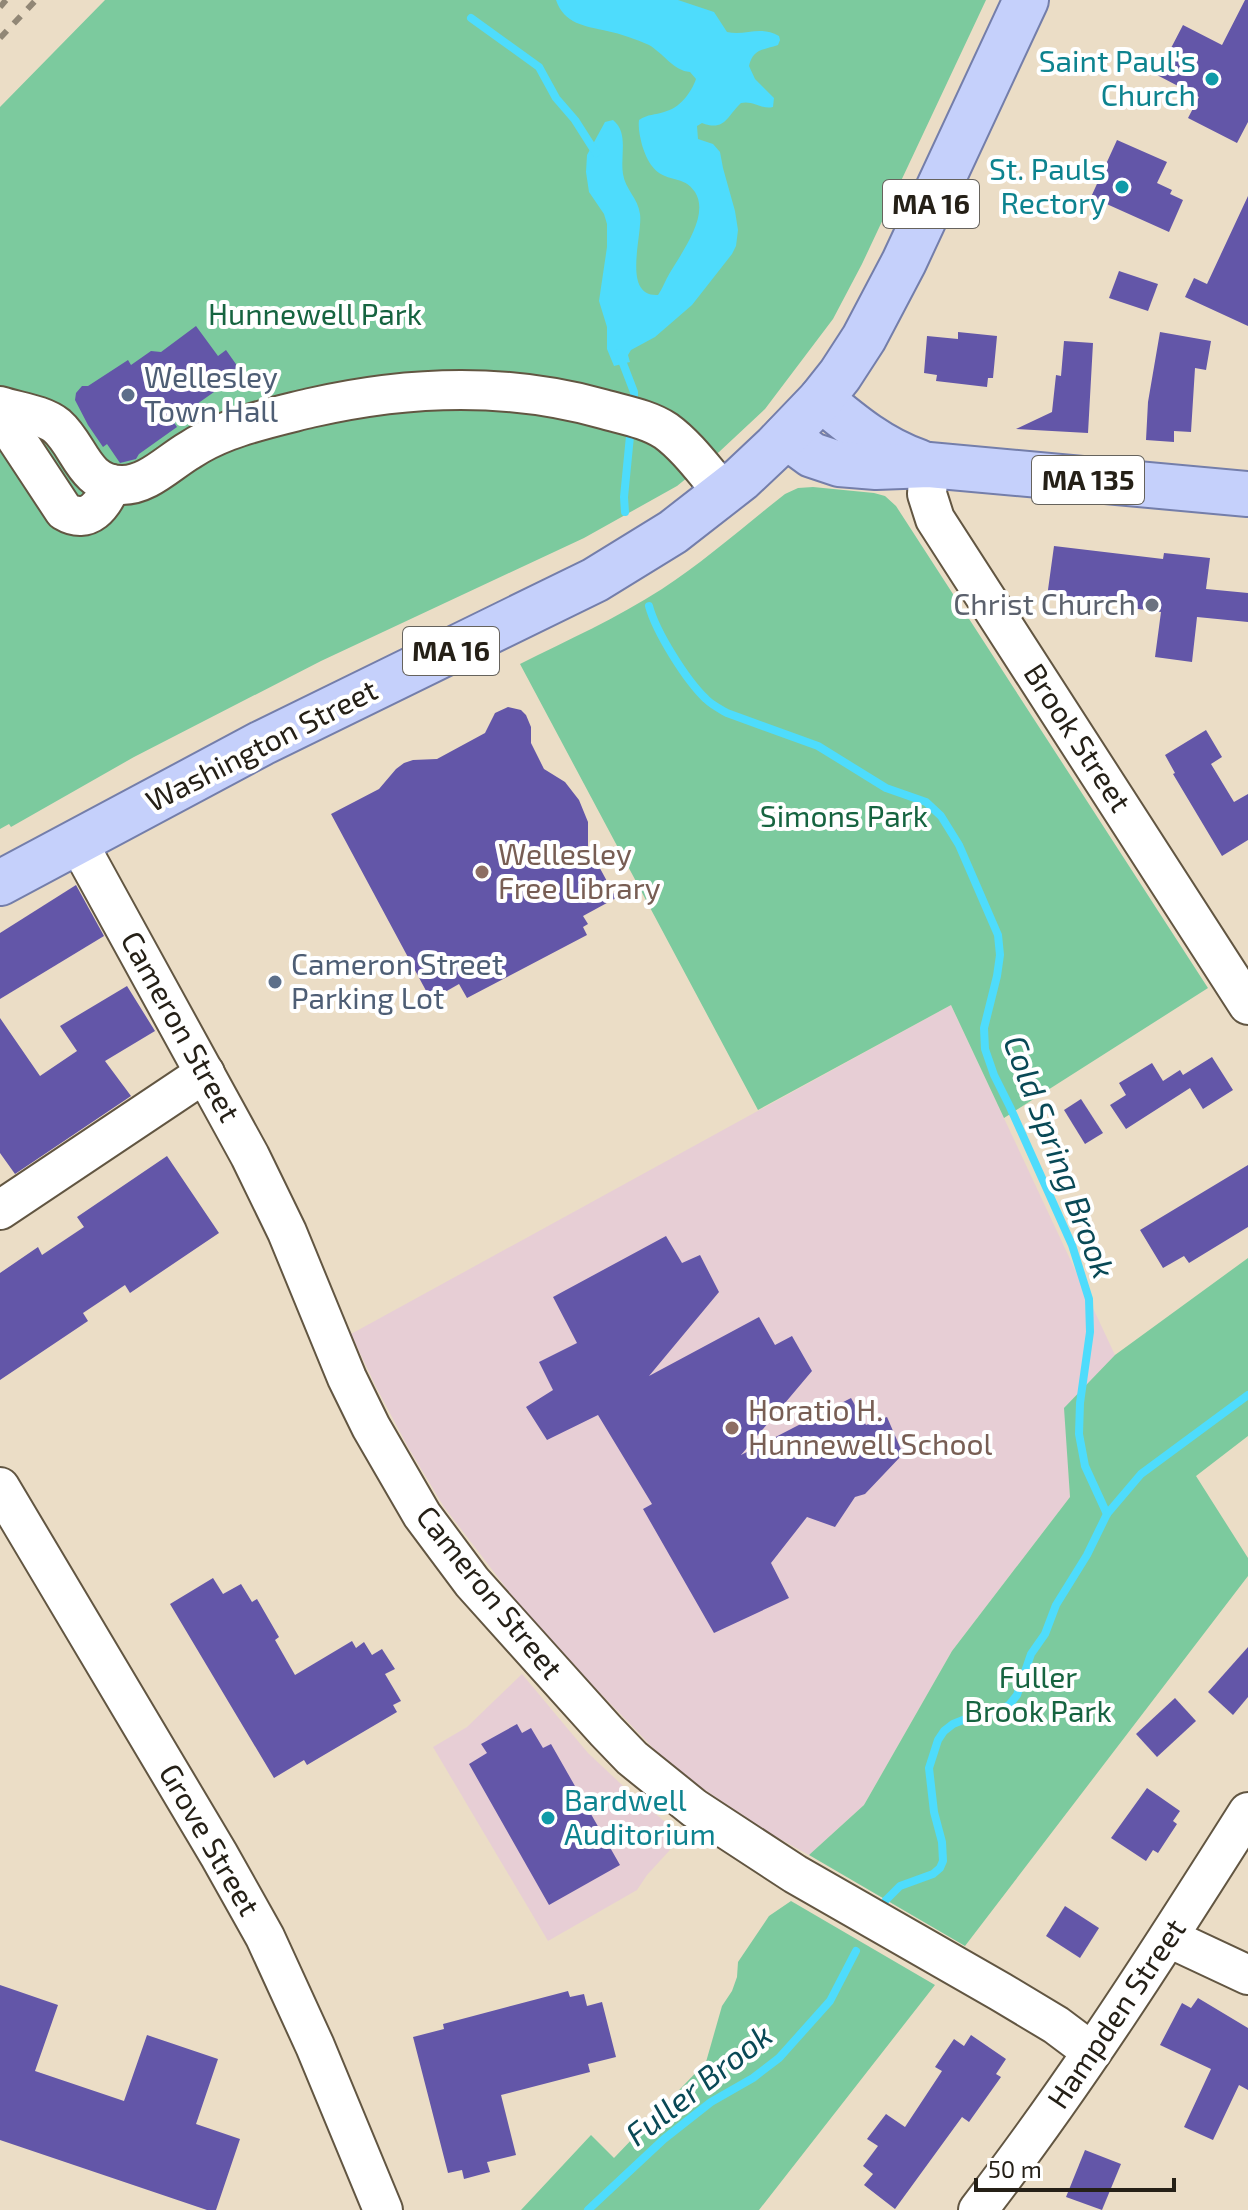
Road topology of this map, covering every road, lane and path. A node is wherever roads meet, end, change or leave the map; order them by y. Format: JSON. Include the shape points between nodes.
{"nodes":[{"id":1,"x":1026,"y":0,"type":"edge"},
{"id":2,"x":821,"y":399,"type":"junction"},
{"id":3,"x":4,"y":408,"type":"edge"},
{"id":4,"x":786,"y":436,"type":"junction"},
{"id":5,"x":929,"y":465,"type":"junction"},
{"id":6,"x":724,"y":493,"type":"junction"},
{"id":7,"x":1248,"y":494,"type":"edge"},
{"id":8,"x":77,"y":841,"type":"junction"},
{"id":9,"x":0,"y":883,"type":"edge"},
{"id":10,"x":1248,"y":1005,"type":"edge"},
{"id":11,"x":205,"y":1073,"type":"junction"},
{"id":12,"x":0,"y":1210,"type":"edge"},
{"id":13,"x":0,"y":1487,"type":"edge"},
{"id":14,"x":1248,"y":1812,"type":"edge"},
{"id":15,"x":1169,"y":1938,"type":"junction"},
{"id":16,"x":1248,"y":1975,"type":"edge"},
{"id":17,"x":1092,"y":2052,"type":"junction"},
{"id":18,"x":383,"y":2210,"type":"edge"},
{"id":19,"x":978,"y":2210,"type":"edge"}],
"edges":[{"from":1,"to":2,"type":"main road","name":"Washington Street","number":"MA 16","via":[[904,262],[859,347]]},
{"from":2,"to":4,"type":"main road","name":"Washington Street","number":"MA 16"},
{"from":2,"to":5,"type":"main road","number":"MA 135","via":[[880,445]]},
{"from":3,"to":6,"type":"street","via":[[8,426],[64,511],[78,516],[105,501],[112,484],[135,484],[231,430],[293,412],[438,390],[551,398],[632,417],[673,437]]},
{"from":4,"to":5,"type":"main road","number":"MA 135","via":[[812,455],[839,464]]},
{"from":4,"to":6,"type":"main road","name":"Washington Street","number":"MA 16"},
{"from":5,"to":7,"type":"main road","number":"MA 135"},
{"from":5,"to":10,"type":"street","name":"Brook Street","via":[[927,494],[935,519]]},
{"from":6,"to":8,"type":"main road","name":"Washington Street","number":"MA 16","via":[[665,538],[595,580],[272,738]]},
{"from":8,"to":9,"type":"main road","name":"Washington Street","number":"MA 16"},
{"from":8,"to":11,"type":"street","name":"Cameron Street"},
{"from":11,"to":12,"type":"street"},
{"from":11,"to":17,"type":"street","name":"Cameron Street","via":[[277,1211],[347,1378],[390,1462],[422,1515],[500,1615],[632,1758],[694,1808],[795,1874],[1056,2025]]},
{"from":13,"to":18,"type":"street","name":"Grove Street","via":[[265,1937]]},
{"from":14,"to":15,"type":"street","name":"Hampden Street"},
{"from":15,"to":16,"type":"street"},
{"from":15,"to":17,"type":"street","name":"Hampden Street"},
{"from":17,"to":19,"type":"street","name":"Hampden Street"}]}
